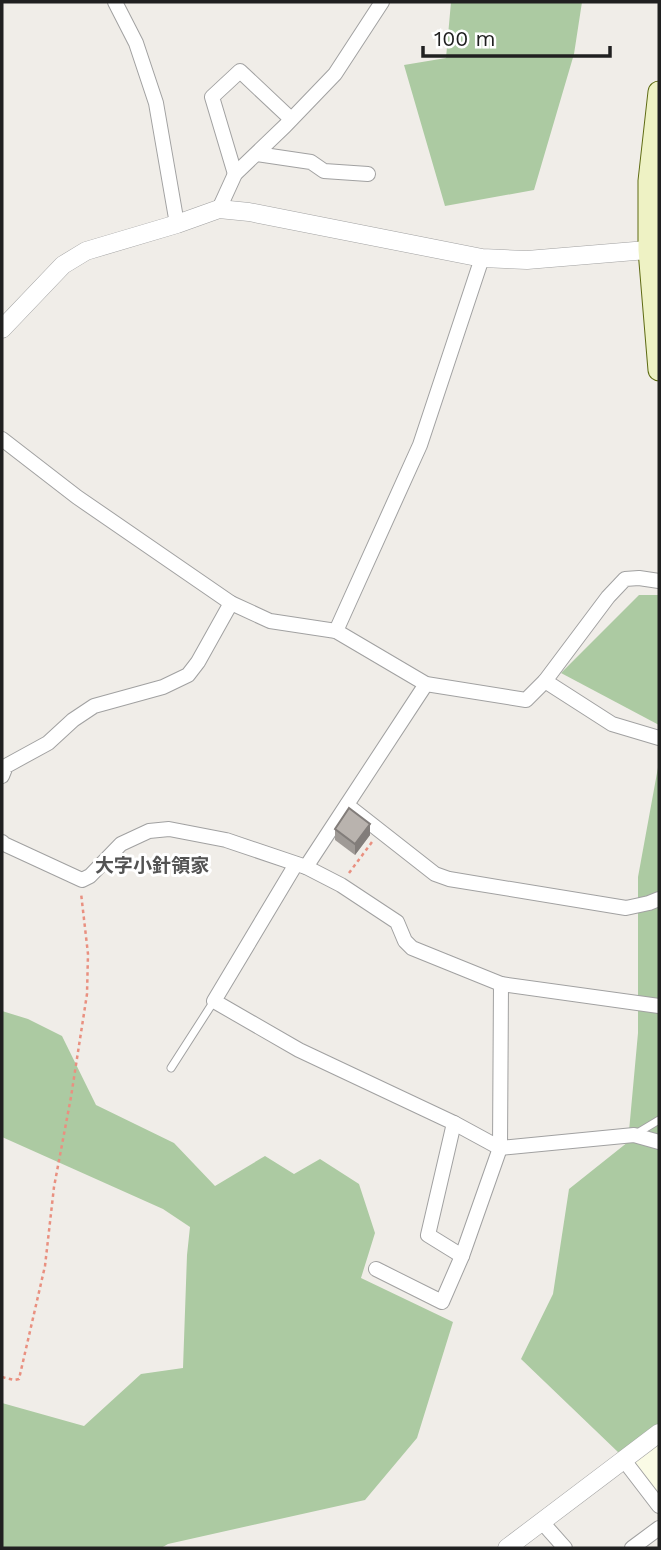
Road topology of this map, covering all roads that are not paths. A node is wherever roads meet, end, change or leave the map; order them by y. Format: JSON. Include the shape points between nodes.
{"nodes":[{"id":1,"x":115,"y":2,"type":"edge"},
{"id":2,"x":382,"y":2,"type":"edge"},
{"id":3,"x":659,"y":92,"type":"edge"},
{"id":4,"x":292,"y":119,"type":"junction"},
{"id":5,"x":257,"y":154,"type":"junction"},
{"id":6,"x":235,"y":174,"type":"junction"},
{"id":7,"x":368,"y":174,"type":"dead end"},
{"id":8,"x":219,"y":209,"type":"junction"},
{"id":9,"x":177,"y":224,"type":"junction"},
{"id":10,"x":654,"y":249,"type":"edge"},
{"id":11,"x":482,"y":258,"type":"junction"},
{"id":12,"x":2,"y":328,"type":"edge"},
{"id":13,"x":659,"y":370,"type":"edge"},
{"id":14,"x":2,"y":439,"type":"edge"},
{"id":15,"x":659,"y":581,"type":"edge"},
{"id":16,"x":231,"y":603,"type":"junction"},
{"id":17,"x":336,"y":631,"type":"junction"},
{"id":18,"x":545,"y":681,"type":"junction"},
{"id":19,"x":426,"y":684,"type":"junction"},
{"id":20,"x":659,"y":738,"type":"edge"},
{"id":21,"x":3,"y":766,"type":"edge"},
{"id":22,"x":347,"y":805,"type":"junction"},
{"id":23,"x":2,"y":842,"type":"edge"},
{"id":24,"x":301,"y":866,"type":"junction"},
{"id":25,"x":659,"y":899,"type":"edge"},
{"id":26,"x":501,"y":984,"type":"junction"},
{"id":27,"x":214,"y":1001,"type":"junction"},
{"id":28,"x":659,"y":1006,"type":"edge"},
{"id":29,"x":171,"y":1068,"type":"dead end"},
{"id":30,"x":659,"y":1120,"type":"edge"},
{"id":31,"x":454,"y":1123,"type":"junction"},
{"id":32,"x":634,"y":1135,"type":"junction"},
{"id":33,"x":659,"y":1142,"type":"edge"},
{"id":34,"x":500,"y":1148,"type":"junction"},
{"id":35,"x":462,"y":1256,"type":"junction"},
{"id":36,"x":376,"y":1269,"type":"dead end"},
{"id":37,"x":659,"y":1433,"type":"edge"},
{"id":38,"x":623,"y":1459,"type":"junction"},
{"id":39,"x":659,"y":1506,"type":"edge"},
{"id":40,"x":541,"y":1521,"type":"junction"},
{"id":41,"x":659,"y":1528,"type":"edge"},
{"id":42,"x":507,"y":1548,"type":"edge"},
{"id":43,"x":565,"y":1548,"type":"edge"},
{"id":44,"x":632,"y":1548,"type":"edge"}],
"edges":[{"from":1,"to":9,"type":"street","via":[[136,43],[156,103]]},
{"from":2,"to":4,"type":"street","via":[[335,74]]},
{"from":3,"to":10,"type":"main road","via":[[649,181]]},
{"from":4,"to":5,"type":"street"},
{"from":4,"to":6,"type":"street","via":[[240,71],[212,97]]},
{"from":5,"to":6,"type":"street"},
{"from":5,"to":7,"type":"street","via":[[311,162],[324,171]]},
{"from":6,"to":8,"type":"street"},
{"from":8,"to":9,"type":"street"},
{"from":8,"to":11,"type":"street"},
{"from":9,"to":12,"type":"street","via":[[86,251],[63,265]]},
{"from":10,"to":11,"type":"street","via":[[527,260]]},
{"from":10,"to":13,"type":"main road"},
{"from":11,"to":17,"type":"street","via":[[420,445]]},
{"from":14,"to":16,"type":"street"},
{"from":15,"to":18,"type":"street","via":[[625,579]]},
{"from":16,"to":17,"type":"street","via":[[270,621]]},
{"from":16,"to":21,"type":"street","via":[[188,675],[163,687],[94,706],[48,743]]},
{"from":17,"to":19,"type":"street"},
{"from":18,"to":19,"type":"street","via":[[526,700]]},
{"from":18,"to":20,"type":"street","via":[[612,724]]},
{"from":19,"to":22,"type":"street"},
{"from":22,"to":24,"type":"street"},
{"from":22,"to":25,"type":"street","via":[[435,874],[449,879],[626,908]]},
{"from":23,"to":24,"type":"street","via":[[82,880],[121,844],[149,831],[169,829],[226,840]]},
{"from":24,"to":26,"type":"street","via":[[341,885],[397,922],[412,947]]},
{"from":24,"to":27,"type":"street"},
{"from":26,"to":28,"type":"street"},
{"from":26,"to":34,"type":"street"},
{"from":27,"to":29,"type":"lane"},
{"from":27,"to":31,"type":"street","via":[[299,1050]]},
{"from":30,"to":32,"type":"lane"},
{"from":31,"to":34,"type":"street"},
{"from":31,"to":35,"type":"street","via":[[428,1235]]},
{"from":32,"to":33,"type":"street"},
{"from":32,"to":34,"type":"street"},
{"from":34,"to":35,"type":"street"},
{"from":35,"to":36,"type":"street","via":[[442,1302]]},
{"from":37,"to":38,"type":"street"},
{"from":38,"to":39,"type":"street"},
{"from":38,"to":40,"type":"street"},
{"from":40,"to":42,"type":"street"},
{"from":40,"to":43,"type":"street"},
{"from":41,"to":44,"type":"street"}]}
